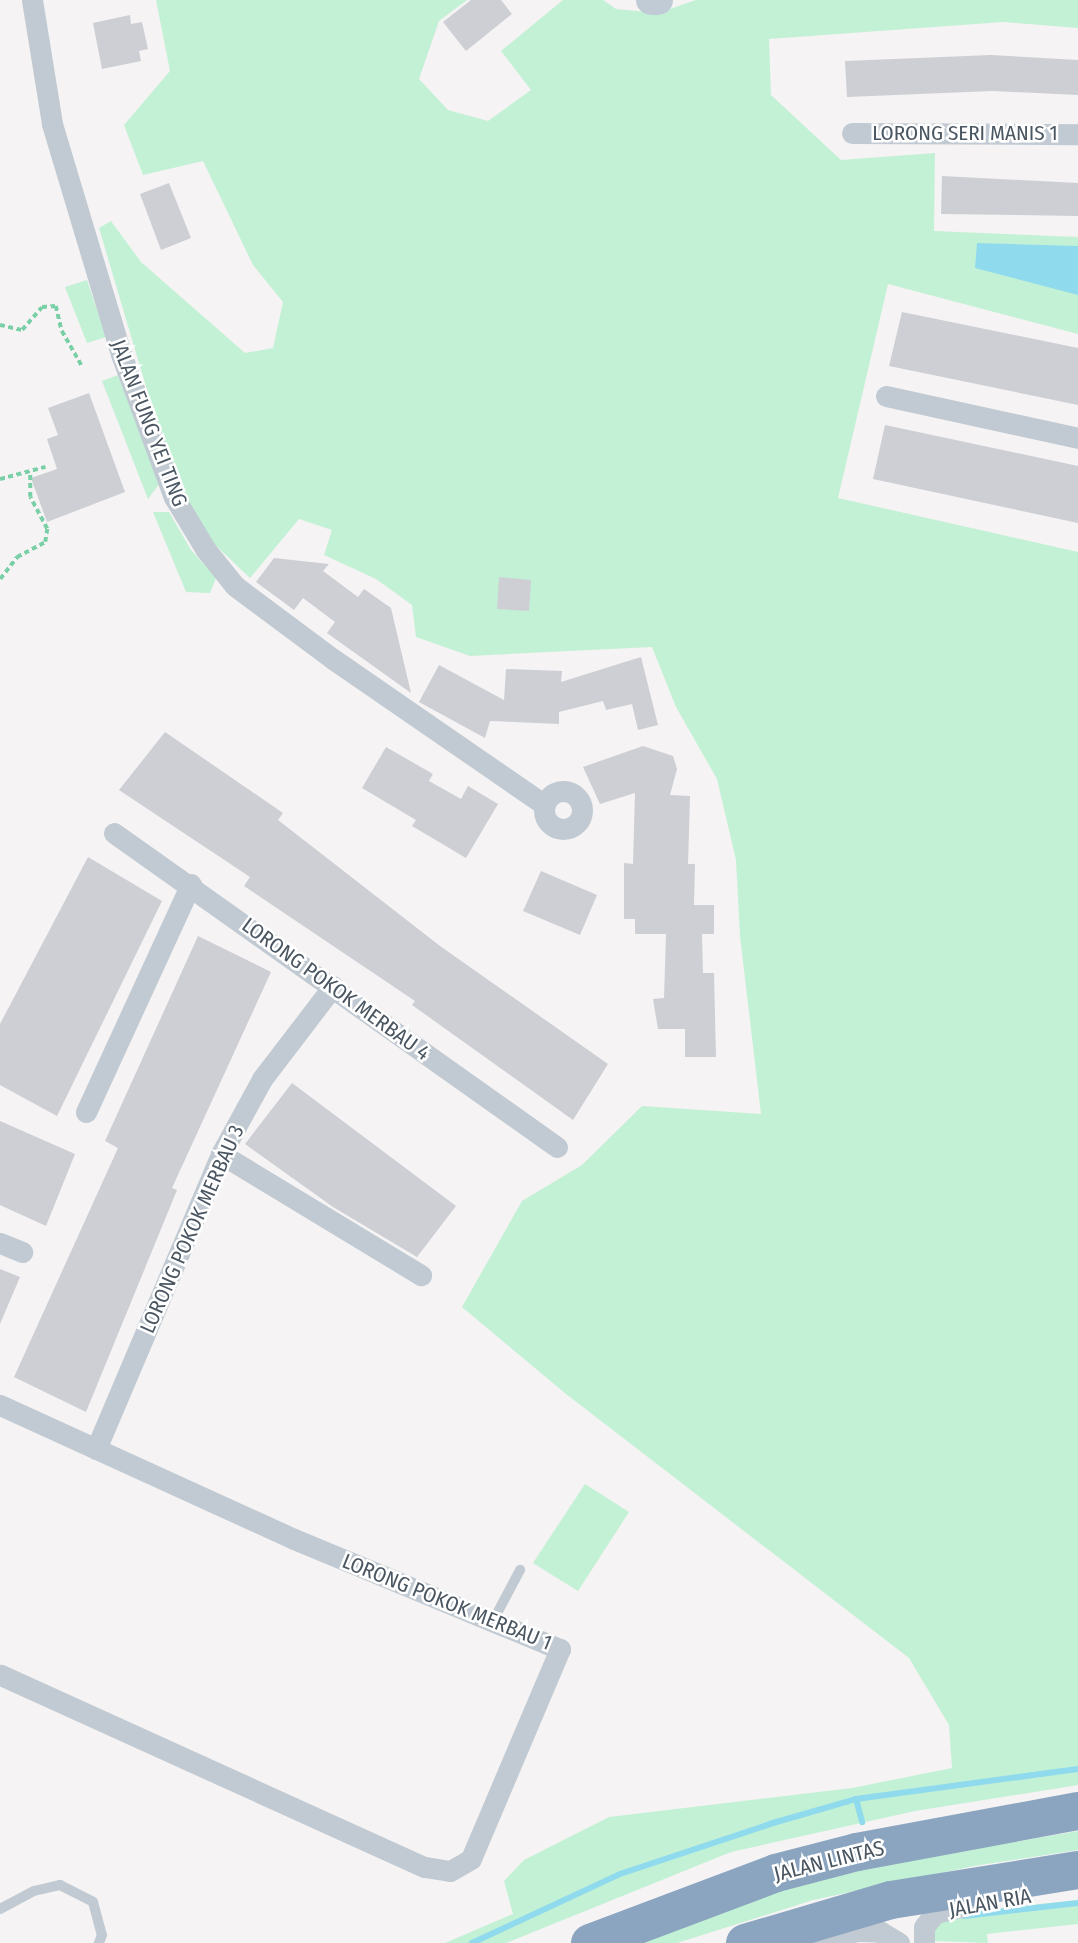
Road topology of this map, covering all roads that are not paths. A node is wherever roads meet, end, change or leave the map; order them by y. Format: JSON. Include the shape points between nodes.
{"nodes":[{"id":1,"x":32,"y":0,"type":"edge"},
{"id":2,"x":651,"y":0,"type":"edge"},
{"id":3,"x":658,"y":0,"type":"edge"},
{"id":4,"x":852,"y":133,"type":"dead end"},
{"id":5,"x":1078,"y":134,"type":"edge"},
{"id":6,"x":886,"y":396,"type":"dead end"},
{"id":7,"x":1078,"y":438,"type":"edge"},
{"id":8,"x":545,"y":805,"type":"dead end"},
{"id":9,"x":114,"y":833,"type":"dead end"},
{"id":10,"x":191,"y":884,"type":"junction"},
{"id":11,"x":333,"y":986,"type":"junction"},
{"id":12,"x":86,"y":1112,"type":"dead end"},
{"id":13,"x":557,"y":1147,"type":"dead end"},
{"id":14,"x":221,"y":1154,"type":"junction"},
{"id":15,"x":0,"y":1242,"type":"edge"},
{"id":16,"x":22,"y":1252,"type":"dead end"},
{"id":17,"x":421,"y":1275,"type":"dead end"},
{"id":18,"x":0,"y":1405,"type":"edge"},
{"id":19,"x":96,"y":1449,"type":"junction"},
{"id":20,"x":520,"y":1570,"type":"dead end"},
{"id":21,"x":493,"y":1621,"type":"junction"},
{"id":22,"x":0,"y":1675,"type":"edge"},
{"id":23,"x":1070,"y":1810,"type":"edge"},
{"id":24,"x":1078,"y":1870,"type":"edge"},
{"id":25,"x":1078,"y":1888,"type":"edge"},
{"id":26,"x":0,"y":1909,"type":"edge"},
{"id":27,"x":99,"y":1943,"type":"edge"},
{"id":28,"x":590,"y":1943,"type":"edge"},
{"id":29,"x":745,"y":1943,"type":"edge"},
{"id":30,"x":803,"y":1943,"type":"edge"},
{"id":31,"x":899,"y":1943,"type":"edge"},
{"id":32,"x":923,"y":1943,"type":"edge"}],
"edges":[{"from":1,"to":8,"type":"street","name":"JALAN FUNG YEI TING","via":[[51,124],[121,354],[174,498],[206,550],[235,586]]},
{"from":2,"to":3,"type":"street"},
{"from":4,"to":5,"type":"street","name":"LORONG SERI MANIS 1"},
{"from":6,"to":7,"type":"street"},
{"from":9,"to":10,"type":"street","name":"LORONG POKOK MERBAU 4"},
{"from":10,"to":11,"type":"street","name":"LORONG POKOK MERBAU 4"},
{"from":10,"to":12,"type":"street"},
{"from":11,"to":13,"type":"street","name":"LORONG POKOK MERBAU 4"},
{"from":11,"to":14,"type":"street","name":"LORONG POKOK MERBAU 3","via":[[262,1079]]},
{"from":14,"to":17,"type":"street"},
{"from":14,"to":19,"type":"street","name":"LORONG POKOK MERBAU 3"},
{"from":15,"to":16,"type":"street"},
{"from":18,"to":19,"type":"street","name":"LORONG POKOK MERBAU 1"},
{"from":19,"to":21,"type":"street","name":"LORONG POKOK MERBAU 1","via":[[294,1539]]},
{"from":20,"to":21,"type":"lane"},
{"from":21,"to":22,"type":"street","name":"LORONG POKOK MERBAU 1","via":[[560,1649],[471,1859],[450,1871],[424,1867]]},
{"from":23,"to":28,"type":"highway","name":"JALAN LINTAS","via":[[776,1873]]},
{"from":24,"to":29,"type":"highway","via":[[891,1900]]},
{"from":25,"to":32,"type":"street","name":"JALAN RIA","via":[[948,1908],[935,1913],[924,1927]]},
{"from":26,"to":27,"type":"lane","via":[[34,1891],[60,1885],[93,1902],[102,1935]]},
{"from":30,"to":31,"type":"street","via":[[858,1931],[881,1932]]}]}
